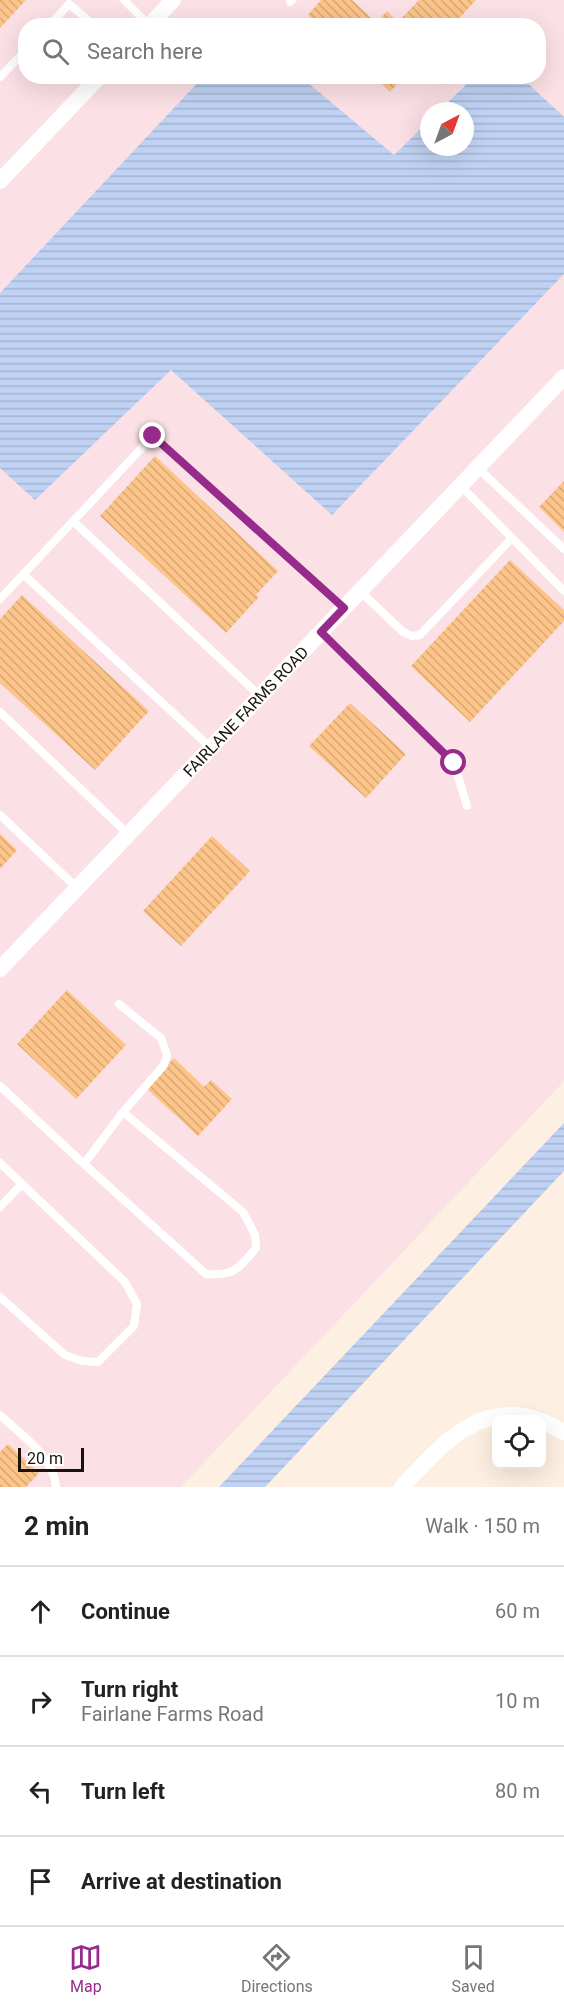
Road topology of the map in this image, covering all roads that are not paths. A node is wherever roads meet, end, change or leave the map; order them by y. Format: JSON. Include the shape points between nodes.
{"nodes":[{"id":1,"x":124,"y":0,"type":"edge"},
{"id":2,"x":173,"y":0,"type":"edge"},
{"id":3,"x":67,"y":2,"type":"edge"},
{"id":4,"x":55,"y":18,"type":"edge"},
{"id":5,"x":86,"y":18,"type":"edge"},
{"id":6,"x":142,"y":18,"type":"edge"},
{"id":7,"x":156,"y":18,"type":"edge"},
{"id":8,"x":18,"y":58,"type":"edge"},
{"id":9,"x":0,"y":76,"type":"edge"},
{"id":10,"x":92,"y":84,"type":"edge"},
{"id":11,"x":1,"y":180,"type":"edge"},
{"id":12,"x":564,"y":377,"type":"edge"},
{"id":13,"x":478,"y":468,"type":"junction"},
{"id":14,"x":460,"y":485,"type":"junction"},
{"id":15,"x":72,"y":521,"type":"junction"},
{"id":16,"x":512,"y":538,"type":"junction"},
{"id":17,"x":564,"y":549,"type":"edge"},
{"id":18,"x":23,"y":574,"type":"junction"},
{"id":19,"x":360,"y":591,"type":"junction"},
{"id":20,"x":564,"y":591,"type":"edge"},
{"id":21,"x":0,"y":599,"type":"edge"},
{"id":22,"x":344,"y":608,"type":"junction"},
{"id":23,"x":321,"y":632,"type":"junction"},
{"id":24,"x":260,"y":696,"type":"junction"},
{"id":25,"x":0,"y":712,"type":"edge"},
{"id":26,"x":211,"y":748,"type":"junction"},
{"id":27,"x":467,"y":806,"type":"dead end"},
{"id":28,"x":0,"y":815,"type":"edge"},
{"id":29,"x":128,"y":834,"type":"junction"},
{"id":30,"x":77,"y":888,"type":"junction"},
{"id":31,"x":0,"y":969,"type":"edge"},
{"id":32,"x":119,"y":1004,"type":"dead end"},
{"id":33,"x":0,"y":1086,"type":"edge"},
{"id":34,"x":123,"y":1112,"type":"junction"},
{"id":35,"x":0,"y":1163,"type":"edge"},
{"id":36,"x":84,"y":1164,"type":"junction"},
{"id":37,"x":22,"y":1184,"type":"junction"},
{"id":38,"x":0,"y":1207,"type":"edge"},
{"id":39,"x":0,"y":1297,"type":"edge"},
{"id":40,"x":492,"y":1417,"type":"edge"},
{"id":41,"x":1,"y":1418,"type":"edge"},
{"id":42,"x":546,"y":1423,"type":"edge"},
{"id":43,"x":564,"y":1432,"type":"edge"},
{"id":44,"x":56,"y":1487,"type":"edge"},
{"id":45,"x":402,"y":1487,"type":"edge"}],
"edges":[{"from":1,"to":6,"type":"lane"},
{"from":2,"to":7,"type":"street"},
{"from":3,"to":4,"type":"lane"},
{"from":3,"to":5,"type":"lane"},
{"from":8,"to":9,"type":"lane"},
{"from":10,"to":11,"type":"street"},
{"from":12,"to":13,"type":"street","name":"FAIRLANE FARMS ROAD"},
{"from":13,"to":14,"type":"street","name":"FAIRLANE FARMS ROAD"},
{"from":13,"to":17,"type":"lane"},
{"from":14,"to":16,"type":"lane"},
{"from":14,"to":19,"type":"street","name":"FAIRLANE FARMS ROAD"},
{"from":15,"to":18,"type":"lane"},
{"from":15,"to":22,"type":"lane","via":[[153,436]]},
{"from":15,"to":24,"type":"lane"},
{"from":16,"to":19,"type":"lane","via":[[420,635],[403,632]]},
{"from":16,"to":20,"type":"lane"},
{"from":18,"to":21,"type":"lane"},
{"from":18,"to":26,"type":"lane"},
{"from":19,"to":22,"type":"street","name":"FAIRLANE FARMS ROAD"},
{"from":22,"to":23,"type":"street","name":"FAIRLANE FARMS ROAD"},
{"from":23,"to":24,"type":"street","name":"FAIRLANE FARMS ROAD"},
{"from":23,"to":27,"type":"lane","via":[[454,763]]},
{"from":24,"to":26,"type":"street","name":"FAIRLANE FARMS ROAD"},
{"from":25,"to":29,"type":"lane"},
{"from":26,"to":29,"type":"street","name":"FAIRLANE FARMS ROAD"},
{"from":28,"to":30,"type":"lane"},
{"from":29,"to":30,"type":"street","name":"FAIRLANE FARMS ROAD"},
{"from":30,"to":31,"type":"street","name":"FAIRLANE FARMS ROAD"},
{"from":32,"to":34,"type":"lane","via":[[160,1038],[167,1055],[164,1065]]},
{"from":33,"to":36,"type":"lane"},
{"from":34,"to":36,"type":"lane"},
{"from":34,"to":36,"type":"lane","via":[[243,1212],[255,1234],[256,1248],[240,1268],[225,1275],[206,1274]]},
{"from":35,"to":37,"type":"lane"},
{"from":37,"to":38,"type":"lane"},
{"from":37,"to":39,"type":"lane","via":[[125,1282],[136,1304],[134,1326],[98,1362],[81,1361],[64,1355]]},
{"from":40,"to":45,"type":"street","via":[[468,1425],[442,1445]]},
{"from":41,"to":44,"type":"lane","via":[[46,1459]]},
{"from":42,"to":43,"type":"street"}]}
